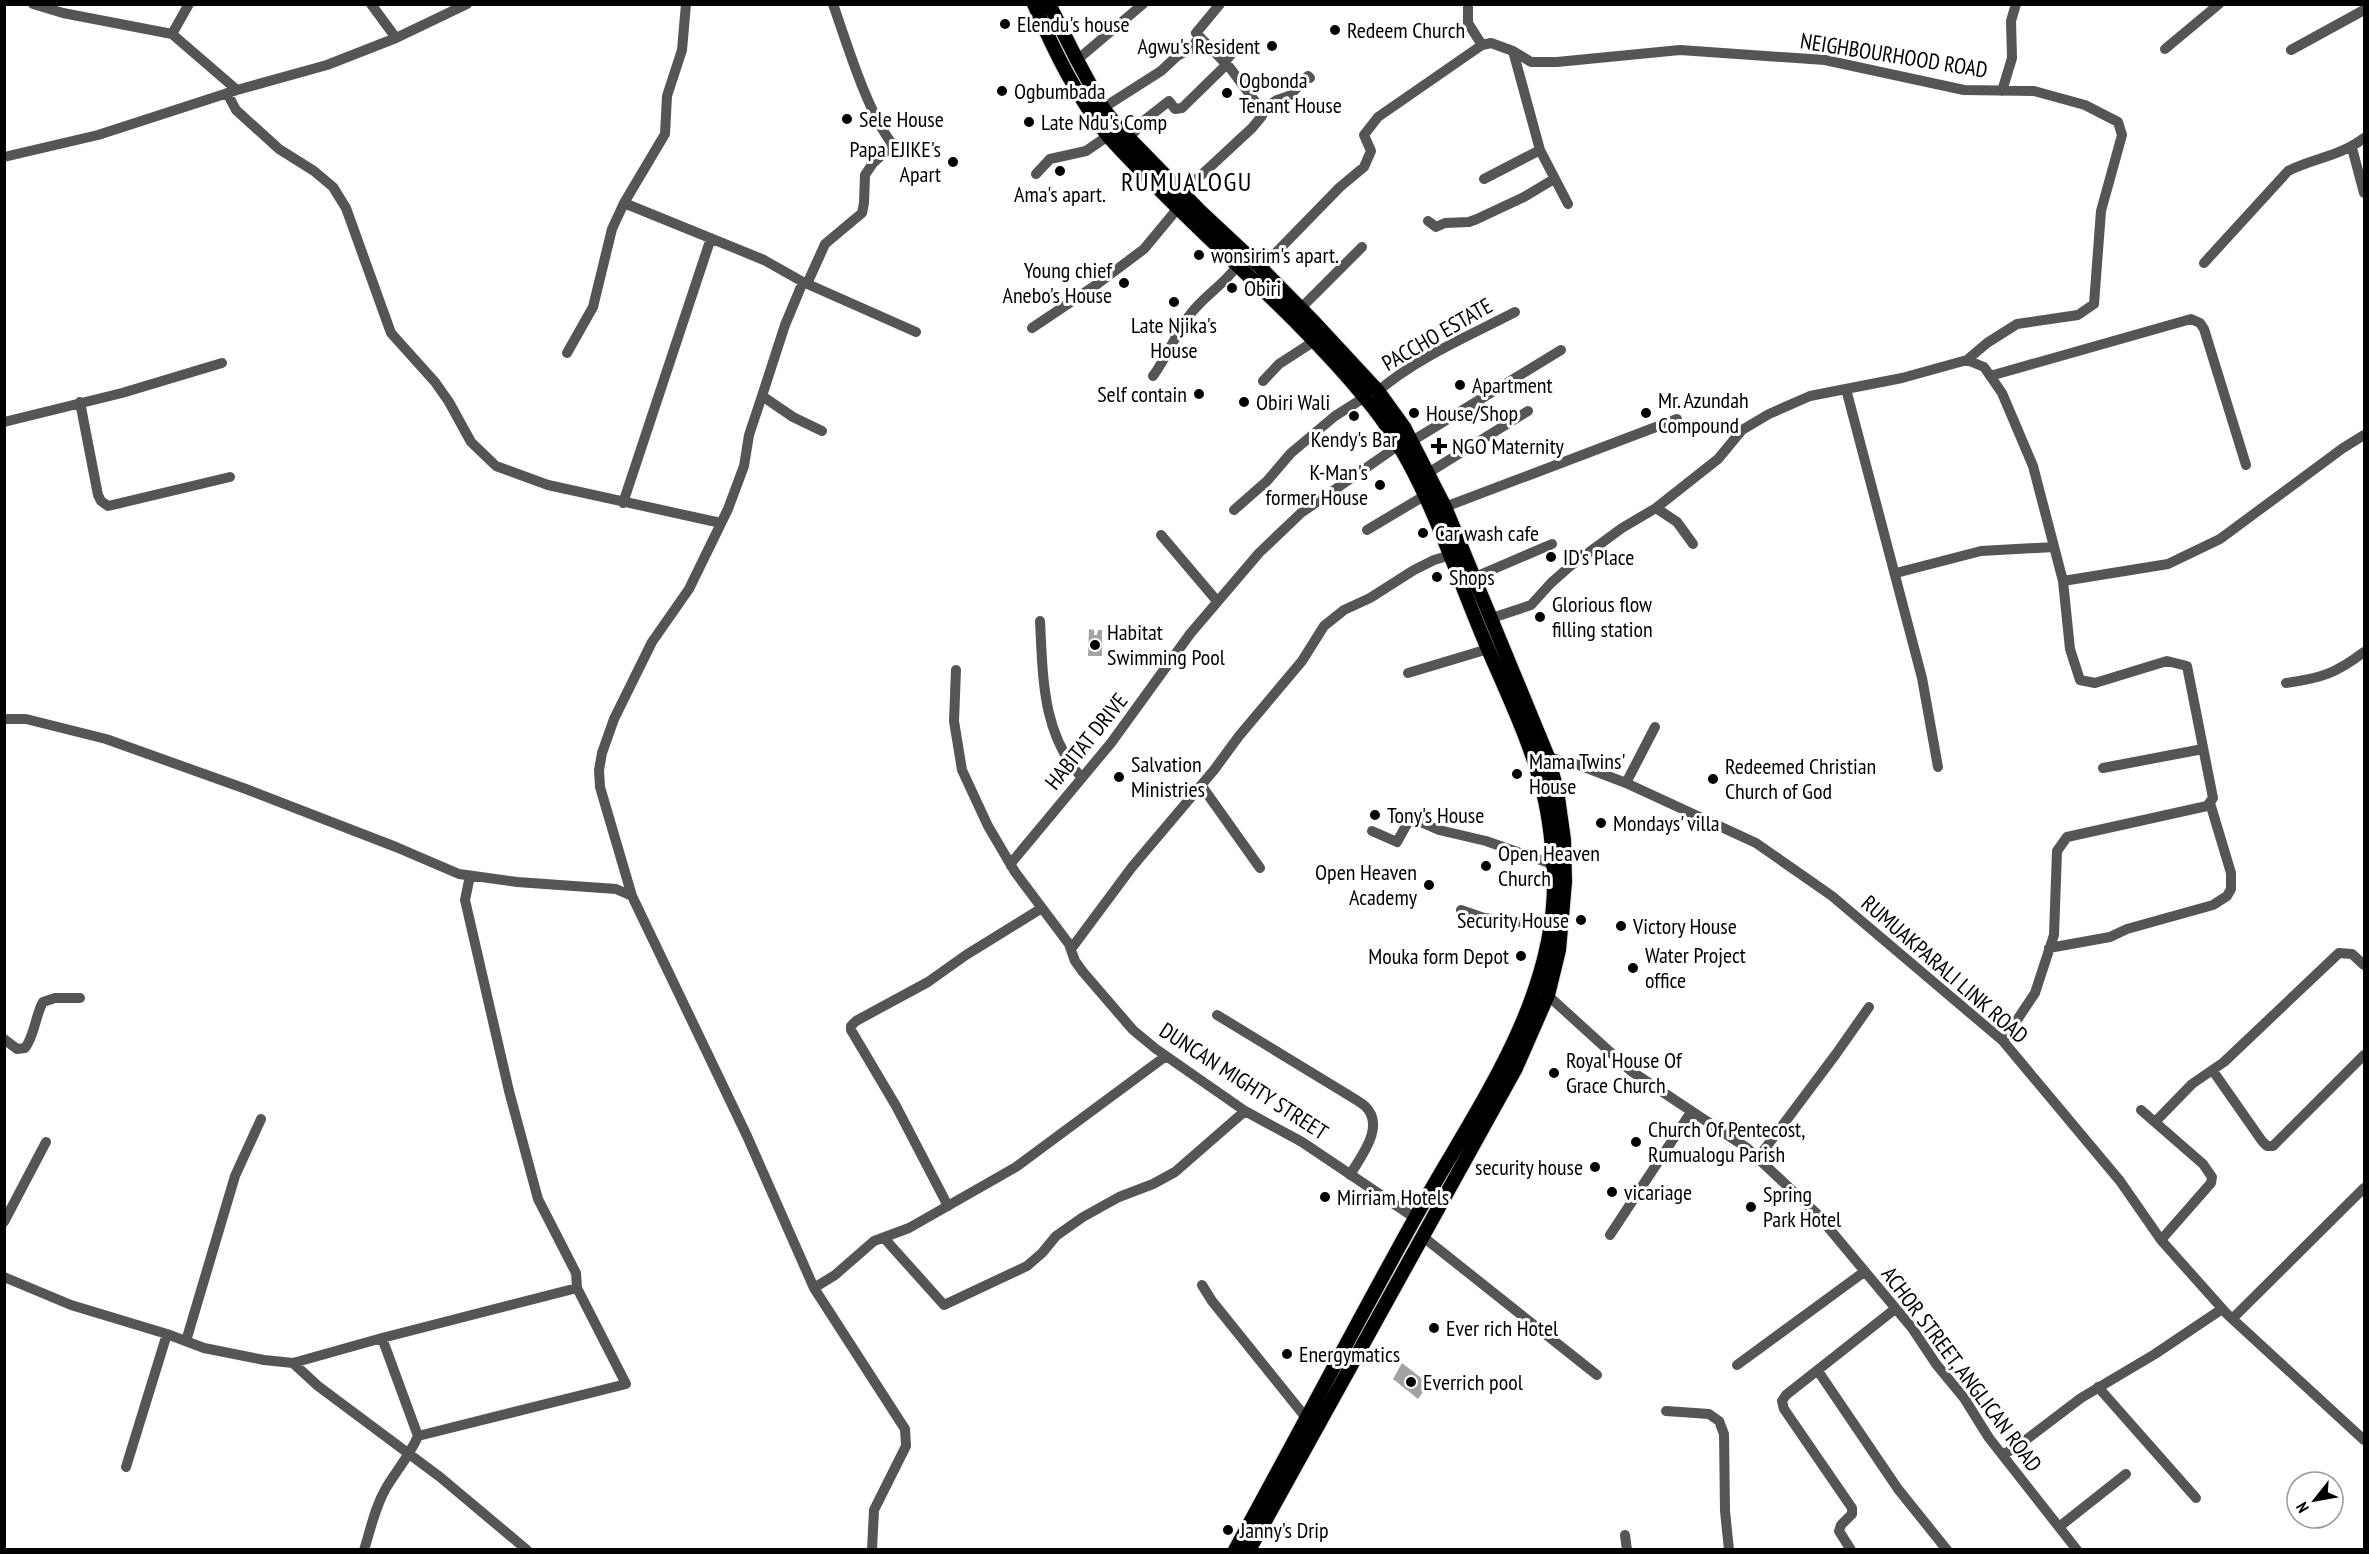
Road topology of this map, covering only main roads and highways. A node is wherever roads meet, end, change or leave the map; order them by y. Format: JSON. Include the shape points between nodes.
{"nodes":[{"id":1,"x":1034,"y":4,"type":"edge"},
{"id":2,"x":1049,"y":4,"type":"edge"},
{"id":3,"x":1372,"y":394,"type":"junction"},
{"id":4,"x":1406,"y":443,"type":"junction"},
{"id":5,"x":1542,"y":991,"type":"junction"},
{"id":6,"x":1235,"y":1550,"type":"edge"},
{"id":7,"x":1249,"y":1550,"type":"edge"}],
"edges":[{"from":1,"to":3,"type":"main road","via":[[1071,81],[1108,136],[1313,342]]},
{"from":2,"to":3,"type":"main road","via":[[1103,108],[1128,139],[1301,308]]},
{"from":3,"to":4,"type":"main road"},
{"from":4,"to":5,"type":"main road","via":[[1544,793],[1554,881]]},
{"from":4,"to":5,"type":"main road","via":[[1428,473],[1445,507],[1548,757],[1560,810],[1565,882],[1559,950]]},
{"from":5,"to":6,"type":"main road"},
{"from":5,"to":7,"type":"main road","via":[[1516,1068]]}]}
